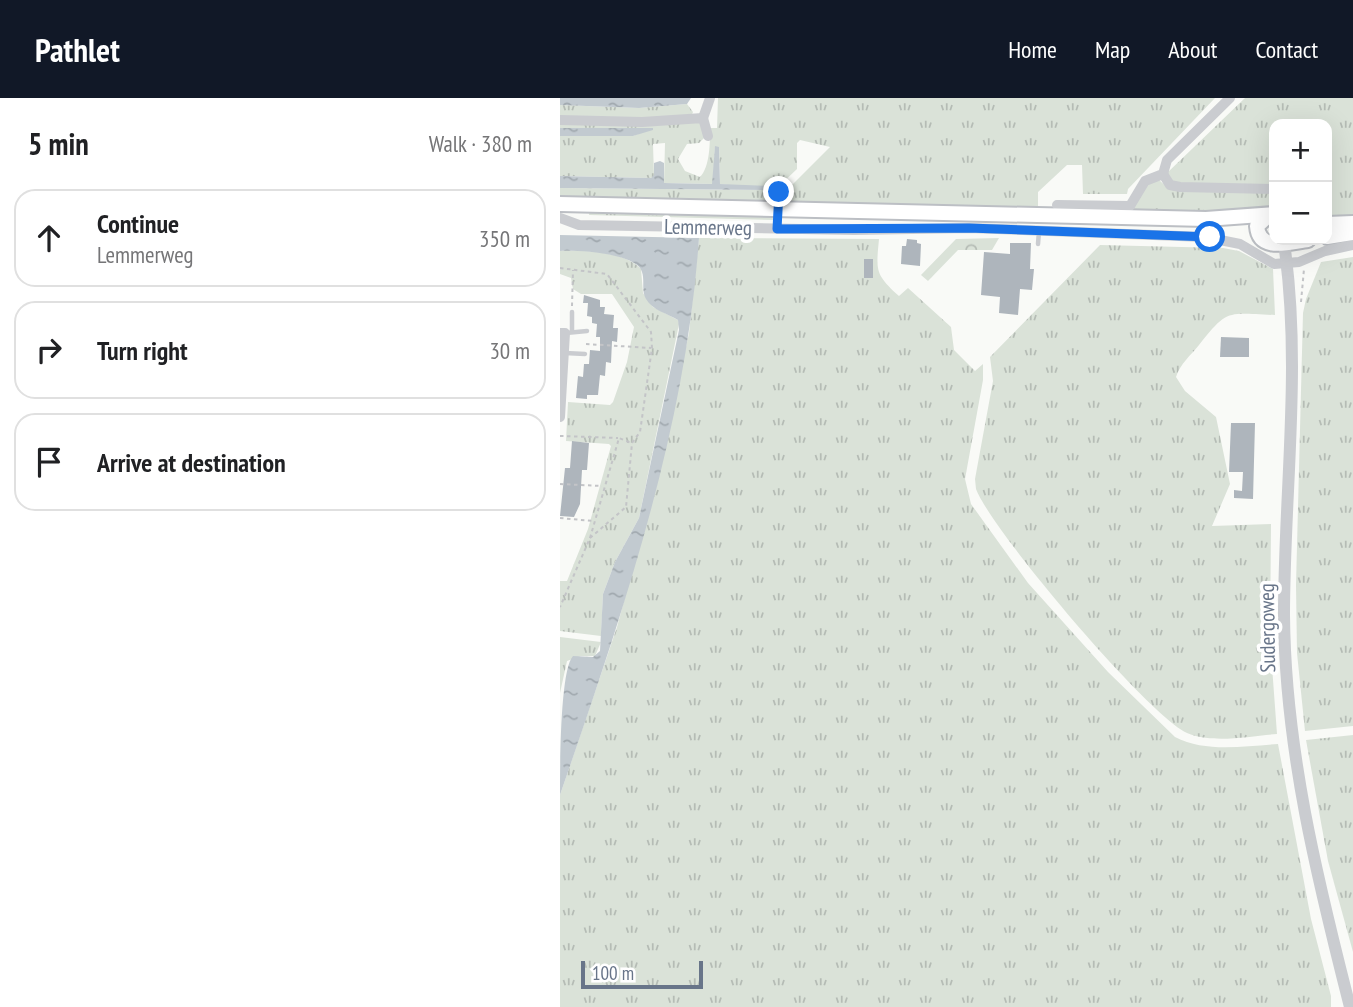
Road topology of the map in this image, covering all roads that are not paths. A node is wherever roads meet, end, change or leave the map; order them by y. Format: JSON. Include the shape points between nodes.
{"nodes":[{"id":1,"x":710,"y":98,"type":"edge"},
{"id":2,"x":1230,"y":98,"type":"edge"},
{"id":3,"x":703,"y":118,"type":"junction"},
{"id":4,"x":560,"y":120,"type":"edge"},
{"id":5,"x":708,"y":136,"type":"dead end"},
{"id":6,"x":1163,"y":174,"type":"junction"},
{"id":7,"x":780,"y":188,"type":"dead end"},
{"id":8,"x":1269,"y":189,"type":"edge"},
{"id":9,"x":560,"y":204,"type":"edge"},
{"id":10,"x":1062,"y":204,"type":"dead end"},
{"id":11,"x":777,"y":209,"type":"junction"},
{"id":12,"x":1269,"y":214,"type":"edge"},
{"id":13,"x":1269,"y":216,"type":"edge"},
{"id":14,"x":560,"y":218,"type":"edge"},
{"id":15,"x":1206,"y":219,"type":"junction"},
{"id":16,"x":1353,"y":223,"type":"edge"},
{"id":17,"x":1332,"y":224,"type":"edge"},
{"id":18,"x":777,"y":229,"type":"junction"},
{"id":19,"x":1039,"y":230,"type":"junction"},
{"id":20,"x":1257,"y":231,"type":"junction"},
{"id":21,"x":1353,"y":233,"type":"edge"},
{"id":22,"x":1332,"y":236,"type":"edge"},
{"id":23,"x":1269,"y":242,"type":"edge"},
{"id":24,"x":1038,"y":244,"type":"dead end"},
{"id":25,"x":1284,"y":245,"type":"edge"},
{"id":26,"x":1353,"y":246,"type":"edge"},
{"id":27,"x":1287,"y":264,"type":"junction"},
{"id":28,"x":572,"y":312,"type":"road end"},
{"id":29,"x":587,"y":331,"type":"dead end"},
{"id":30,"x":566,"y":332,"type":"edge"},
{"id":31,"x":564,"y":353,"type":"junction"},
{"id":32,"x":585,"y":354,"type":"road end"},
{"id":33,"x":560,"y":417,"type":"edge"},
{"id":34,"x":1350,"y":1007,"type":"edge"}],
"edges":[{"from":1,"to":3,"type":"street"},
{"from":2,"to":6,"type":"street","via":[[1167,160]]},
{"from":3,"to":4,"type":"street","via":[[681,122]]},
{"from":3,"to":5,"type":"street"},
{"from":6,"to":8,"type":"street","via":[[1177,187]]},
{"from":6,"to":10,"type":"street","via":[[1148,179],[1128,207]]},
{"from":7,"to":11,"type":"lane"},
{"from":9,"to":11,"type":"main road","name":"Lemmerweg"},
{"from":11,"to":15,"type":"main road","name":"Lemmerweg"},
{"from":11,"to":18,"type":"lane"},
{"from":12,"to":15,"type":"main road","name":"Lemmerweg"},
{"from":13,"to":20,"type":"main road","via":[[1258,223]]},
{"from":14,"to":18,"type":"street","name":"Lemmerweg","via":[[579,225]]},
{"from":15,"to":20,"type":"main road","name":"Lemmerweg"},
{"from":16,"to":17,"type":"main road"},
{"from":18,"to":19,"type":"street","name":"Lemmerweg"},
{"from":19,"to":24,"type":"lane"},
{"from":19,"to":27,"type":"street","name":"Lemmerweg","via":[[1215,238],[1240,244],[1269,263]]},
{"from":20,"to":23,"type":"main road","name":"Lemmerweg"},
{"from":21,"to":22,"type":"main road"},
{"from":25,"to":27,"type":"street","name":"Sudergoweg"},
{"from":26,"to":27,"type":"street","name":"Lemmerweg"},
{"from":27,"to":34,"type":"street","name":"Sudergoweg","via":[[1291,317],[1284,615],[1293,738],[1307,827]]},
{"from":28,"to":30,"type":"lane"},
{"from":29,"to":30,"type":"lane"},
{"from":30,"to":31,"type":"street"},
{"from":31,"to":32,"type":"lane"},
{"from":31,"to":33,"type":"street"}]}
